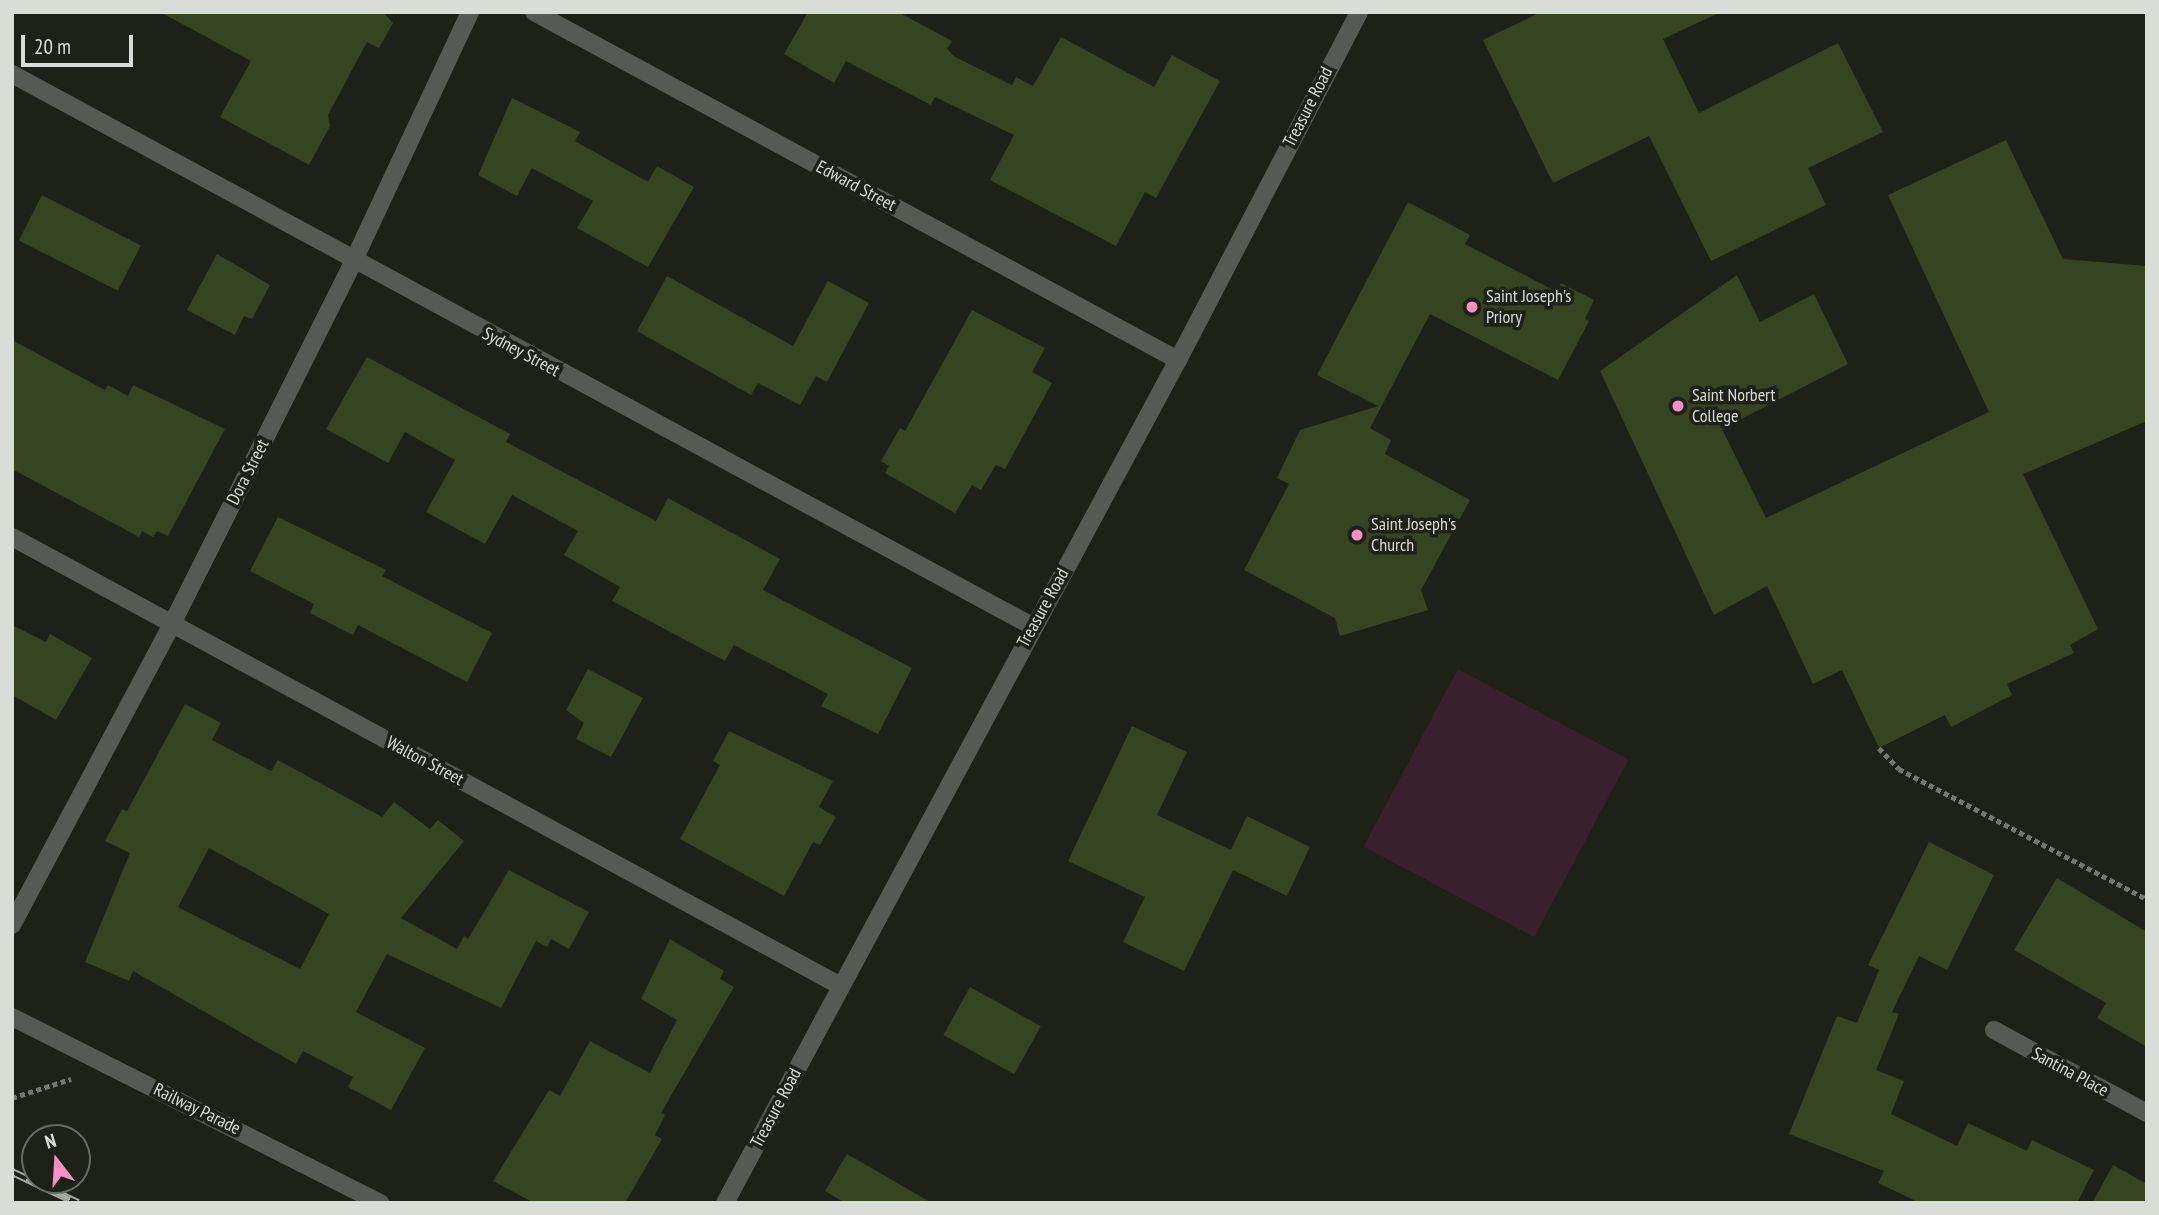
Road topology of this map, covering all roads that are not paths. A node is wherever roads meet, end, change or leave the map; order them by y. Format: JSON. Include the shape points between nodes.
{"nodes":[{"id":1,"x":470,"y":12,"type":"edge"},
{"id":2,"x":534,"y":12,"type":"edge"},
{"id":3,"x":1359,"y":12,"type":"edge"},
{"id":4,"x":12,"y":74,"type":"edge"},
{"id":5,"x":353,"y":262,"type":"junction"},
{"id":6,"x":1178,"y":360,"type":"junction"},
{"id":7,"x":12,"y":537,"type":"edge"},
{"id":8,"x":172,"y":624,"type":"junction"},
{"id":9,"x":1032,"y":626,"type":"junction"},
{"id":10,"x":12,"y":925,"type":"edge"},
{"id":11,"x":839,"y":985,"type":"junction"},
{"id":12,"x":12,"y":1017,"type":"edge"},
{"id":13,"x":1994,"y":1030,"type":"dead end"},
{"id":14,"x":2147,"y":1113,"type":"edge"},
{"id":15,"x":381,"y":1203,"type":"edge"},
{"id":16,"x":725,"y":1203,"type":"edge"}],
"edges":[{"from":1,"to":5,"type":"street","name":"Dora Street"},
{"from":2,"to":6,"type":"street","name":"Edward Street"},
{"from":3,"to":6,"type":"street","name":"Treasure Road"},
{"from":4,"to":5,"type":"street","name":"Sydney Street"},
{"from":5,"to":8,"type":"street","name":"Dora Street"},
{"from":5,"to":9,"type":"street","name":"Sydney Street"},
{"from":6,"to":9,"type":"street","name":"Treasure Road"},
{"from":7,"to":8,"type":"street","name":"Walton Street"},
{"from":8,"to":10,"type":"street","name":"Dora Street"},
{"from":8,"to":11,"type":"street","name":"Walton Street"},
{"from":9,"to":11,"type":"street","name":"Treasure Road"},
{"from":11,"to":16,"type":"street","name":"Treasure Road"},
{"from":12,"to":15,"type":"street","name":"Railway Parade"},
{"from":13,"to":14,"type":"street","name":"Santina Place"}]}
